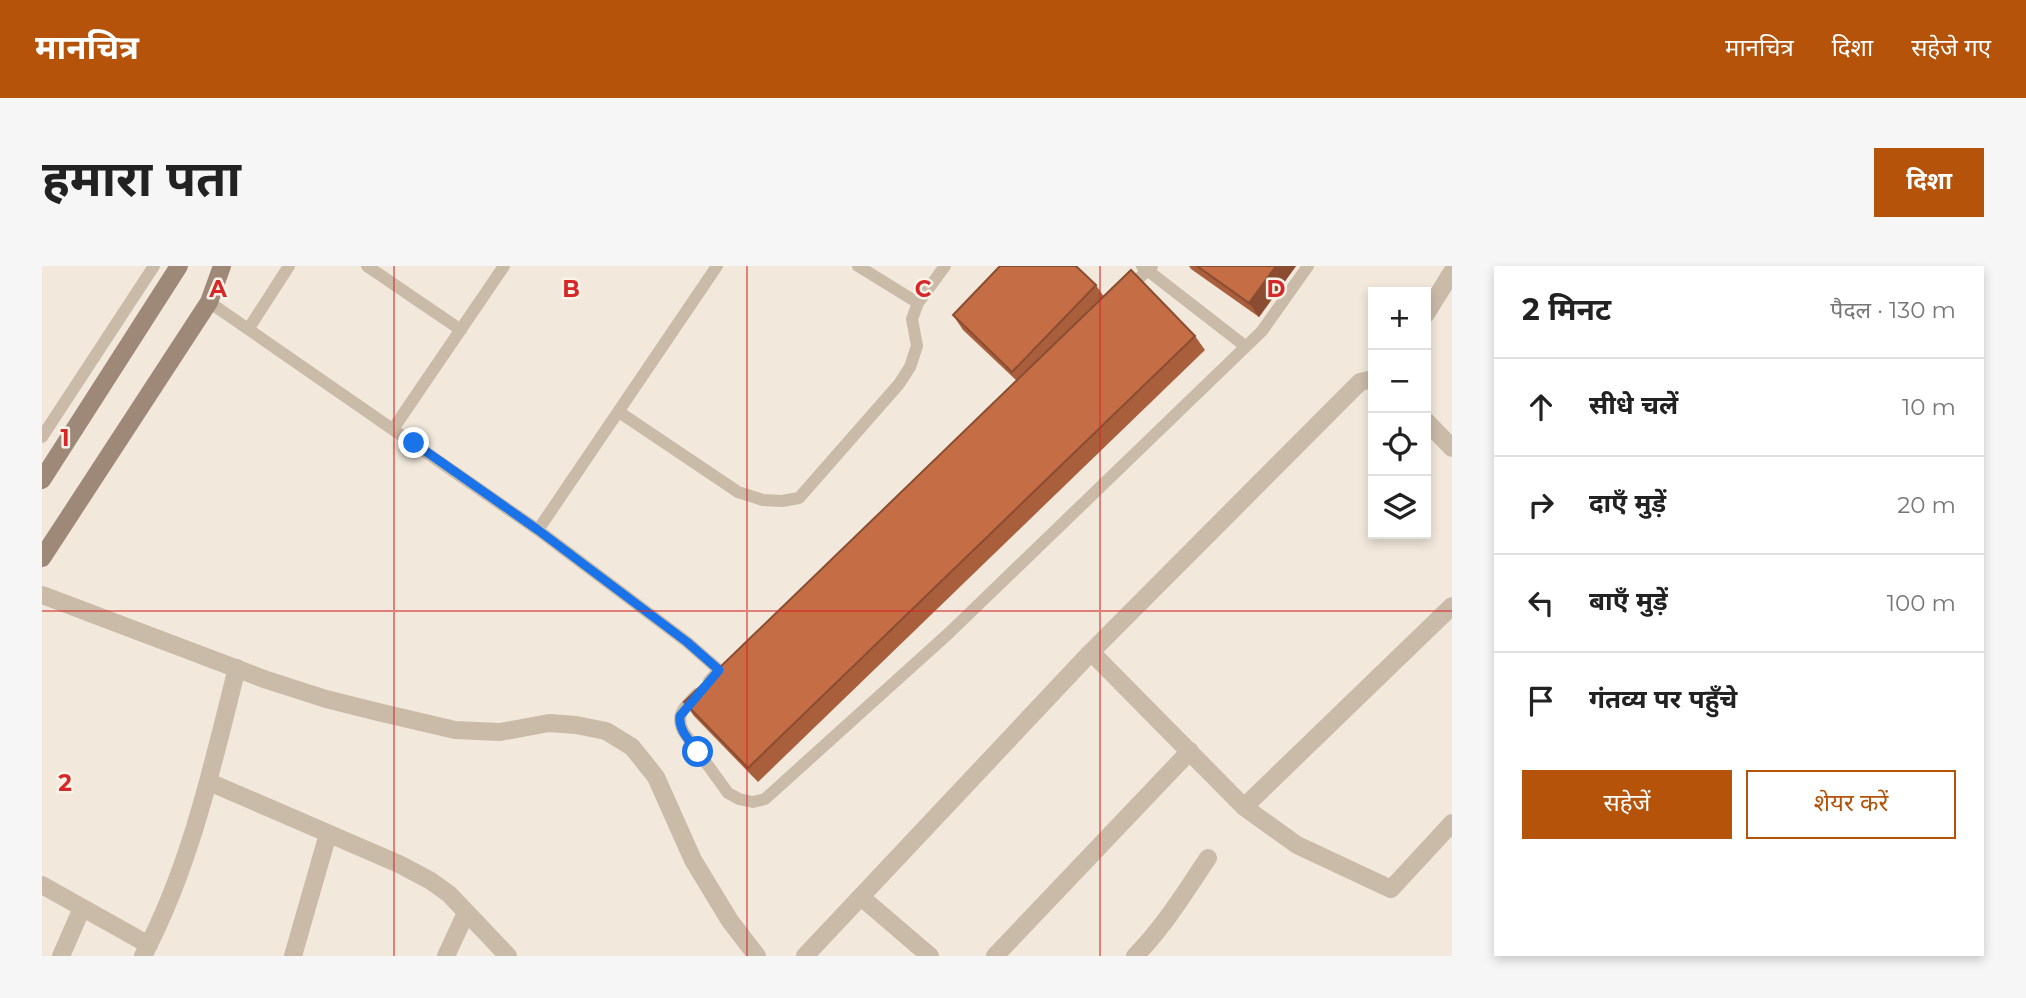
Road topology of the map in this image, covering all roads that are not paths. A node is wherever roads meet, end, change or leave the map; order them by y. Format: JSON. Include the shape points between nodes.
{"nodes":[{"id":1,"x":154,"y":266,"type":"edge"},
{"id":2,"x":179,"y":266,"type":"edge"},
{"id":3,"x":222,"y":266,"type":"edge"},
{"id":4,"x":289,"y":266,"type":"edge"},
{"id":5,"x":366,"y":266,"type":"edge"},
{"id":6,"x":505,"y":266,"type":"edge"},
{"id":7,"x":717,"y":266,"type":"edge"},
{"id":8,"x":858,"y":266,"type":"edge"},
{"id":9,"x":945,"y":266,"type":"edge"},
{"id":10,"x":1308,"y":266,"type":"edge"},
{"id":11,"x":1147,"y":267,"type":"edge"},
{"id":12,"x":1452,"y":272,"type":"edge"},
{"id":13,"x":1122,"y":294,"type":"edge"},
{"id":14,"x":209,"y":302,"type":"junction"},
{"id":15,"x":918,"y":303,"type":"junction"},
{"id":16,"x":1431,"y":306,"type":"edge"},
{"id":17,"x":249,"y":328,"type":"junction"},
{"id":18,"x":461,"y":330,"type":"junction"},
{"id":19,"x":1245,"y":345,"type":"junction"},
{"id":20,"x":1368,"y":380,"type":"edge"},
{"id":21,"x":619,"y":412,"type":"junction"},
{"id":22,"x":1431,"y":426,"type":"edge"},
{"id":23,"x":393,"y":429,"type":"junction"},
{"id":24,"x":42,"y":437,"type":"edge"},
{"id":25,"x":1452,"y":448,"type":"edge"},
{"id":26,"x":42,"y":480,"type":"edge"},
{"id":27,"x":538,"y":530,"type":"junction"},
{"id":28,"x":42,"y":558,"type":"edge"},
{"id":29,"x":42,"y":596,"type":"edge"},
{"id":30,"x":1452,"y":606,"type":"edge"},
{"id":31,"x":1091,"y":652,"type":"junction"},
{"id":32,"x":237,"y":668,"type":"junction"},
{"id":33,"x":1190,"y":751,"type":"junction"},
{"id":34,"x":209,"y":782,"type":"junction"},
{"id":35,"x":1244,"y":807,"type":"junction"},
{"id":36,"x":1452,"y":823,"type":"edge"},
{"id":37,"x":328,"y":834,"type":"junction"},
{"id":38,"x":1208,"y":858,"type":"dead end"},
{"id":39,"x":42,"y":885,"type":"edge"},
{"id":40,"x":861,"y":897,"type":"junction"},
{"id":41,"x":82,"y":908,"type":"junction"},
{"id":42,"x":466,"y":913,"type":"junction"},
{"id":43,"x":146,"y":950,"type":"edge"},
{"id":44,"x":61,"y":956,"type":"edge"},
{"id":45,"x":293,"y":956,"type":"edge"},
{"id":46,"x":446,"y":956,"type":"edge"},
{"id":47,"x":508,"y":956,"type":"edge"},
{"id":48,"x":757,"y":956,"type":"edge"},
{"id":49,"x":805,"y":956,"type":"edge"},
{"id":50,"x":930,"y":956,"type":"edge"},
{"id":51,"x":995,"y":956,"type":"edge"},
{"id":52,"x":1135,"y":956,"type":"edge"}],
"edges":[{"from":1,"to":24,"type":"lane"},
{"from":2,"to":26,"type":"street"},
{"from":3,"to":14,"type":"street"},
{"from":4,"to":17,"type":"lane"},
{"from":5,"to":18,"type":"lane"},
{"from":6,"to":18,"type":"lane"},
{"from":7,"to":21,"type":"lane"},
{"from":8,"to":15,"type":"lane"},
{"from":9,"to":15,"type":"lane"},
{"from":10,"to":19,"type":"lane","via":[[1262,331]]},
{"from":11,"to":13,"type":"lane"},
{"from":11,"to":19,"type":"lane"},
{"from":12,"to":16,"type":"street"},
{"from":14,"to":17,"type":"lane"},
{"from":14,"to":28,"type":"street"},
{"from":15,"to":21,"type":"lane","via":[[912,319],[917,346],[910,367],[799,498],[763,500],[738,492]]},
{"from":17,"to":23,"type":"lane"},
{"from":18,"to":23,"type":"lane"},
{"from":19,"to":27,"type":"lane","via":[[949,633],[765,799],[753,802],[728,793],[679,722],[685,708],[724,666]]},
{"from":20,"to":31,"type":"street","via":[[1360,382]]},
{"from":21,"to":27,"type":"lane"},
{"from":22,"to":25,"type":"street"},
{"from":23,"to":27,"type":"lane"},
{"from":29,"to":32,"type":"street"},
{"from":30,"to":35,"type":"street"},
{"from":31,"to":33,"type":"street"},
{"from":31,"to":40,"type":"street"},
{"from":32,"to":34,"type":"street"},
{"from":32,"to":48,"type":"street","via":[[326,699],[456,730],[500,732],[549,723],[606,731],[632,747],[656,776],[703,878]]},
{"from":33,"to":35,"type":"street"},
{"from":33,"to":51,"type":"street"},
{"from":34,"to":37,"type":"street"},
{"from":34,"to":43,"type":"street","via":[[184,865]]},
{"from":35,"to":36,"type":"street","via":[[1297,845],[1391,889]]},
{"from":37,"to":42,"type":"street","via":[[431,881]]},
{"from":37,"to":45,"type":"street"},
{"from":38,"to":52,"type":"street","via":[[1169,917]]},
{"from":39,"to":41,"type":"street"},
{"from":40,"to":49,"type":"street"},
{"from":40,"to":50,"type":"street"},
{"from":41,"to":43,"type":"street"},
{"from":41,"to":44,"type":"street"},
{"from":42,"to":46,"type":"street"},
{"from":42,"to":47,"type":"street"}]}
